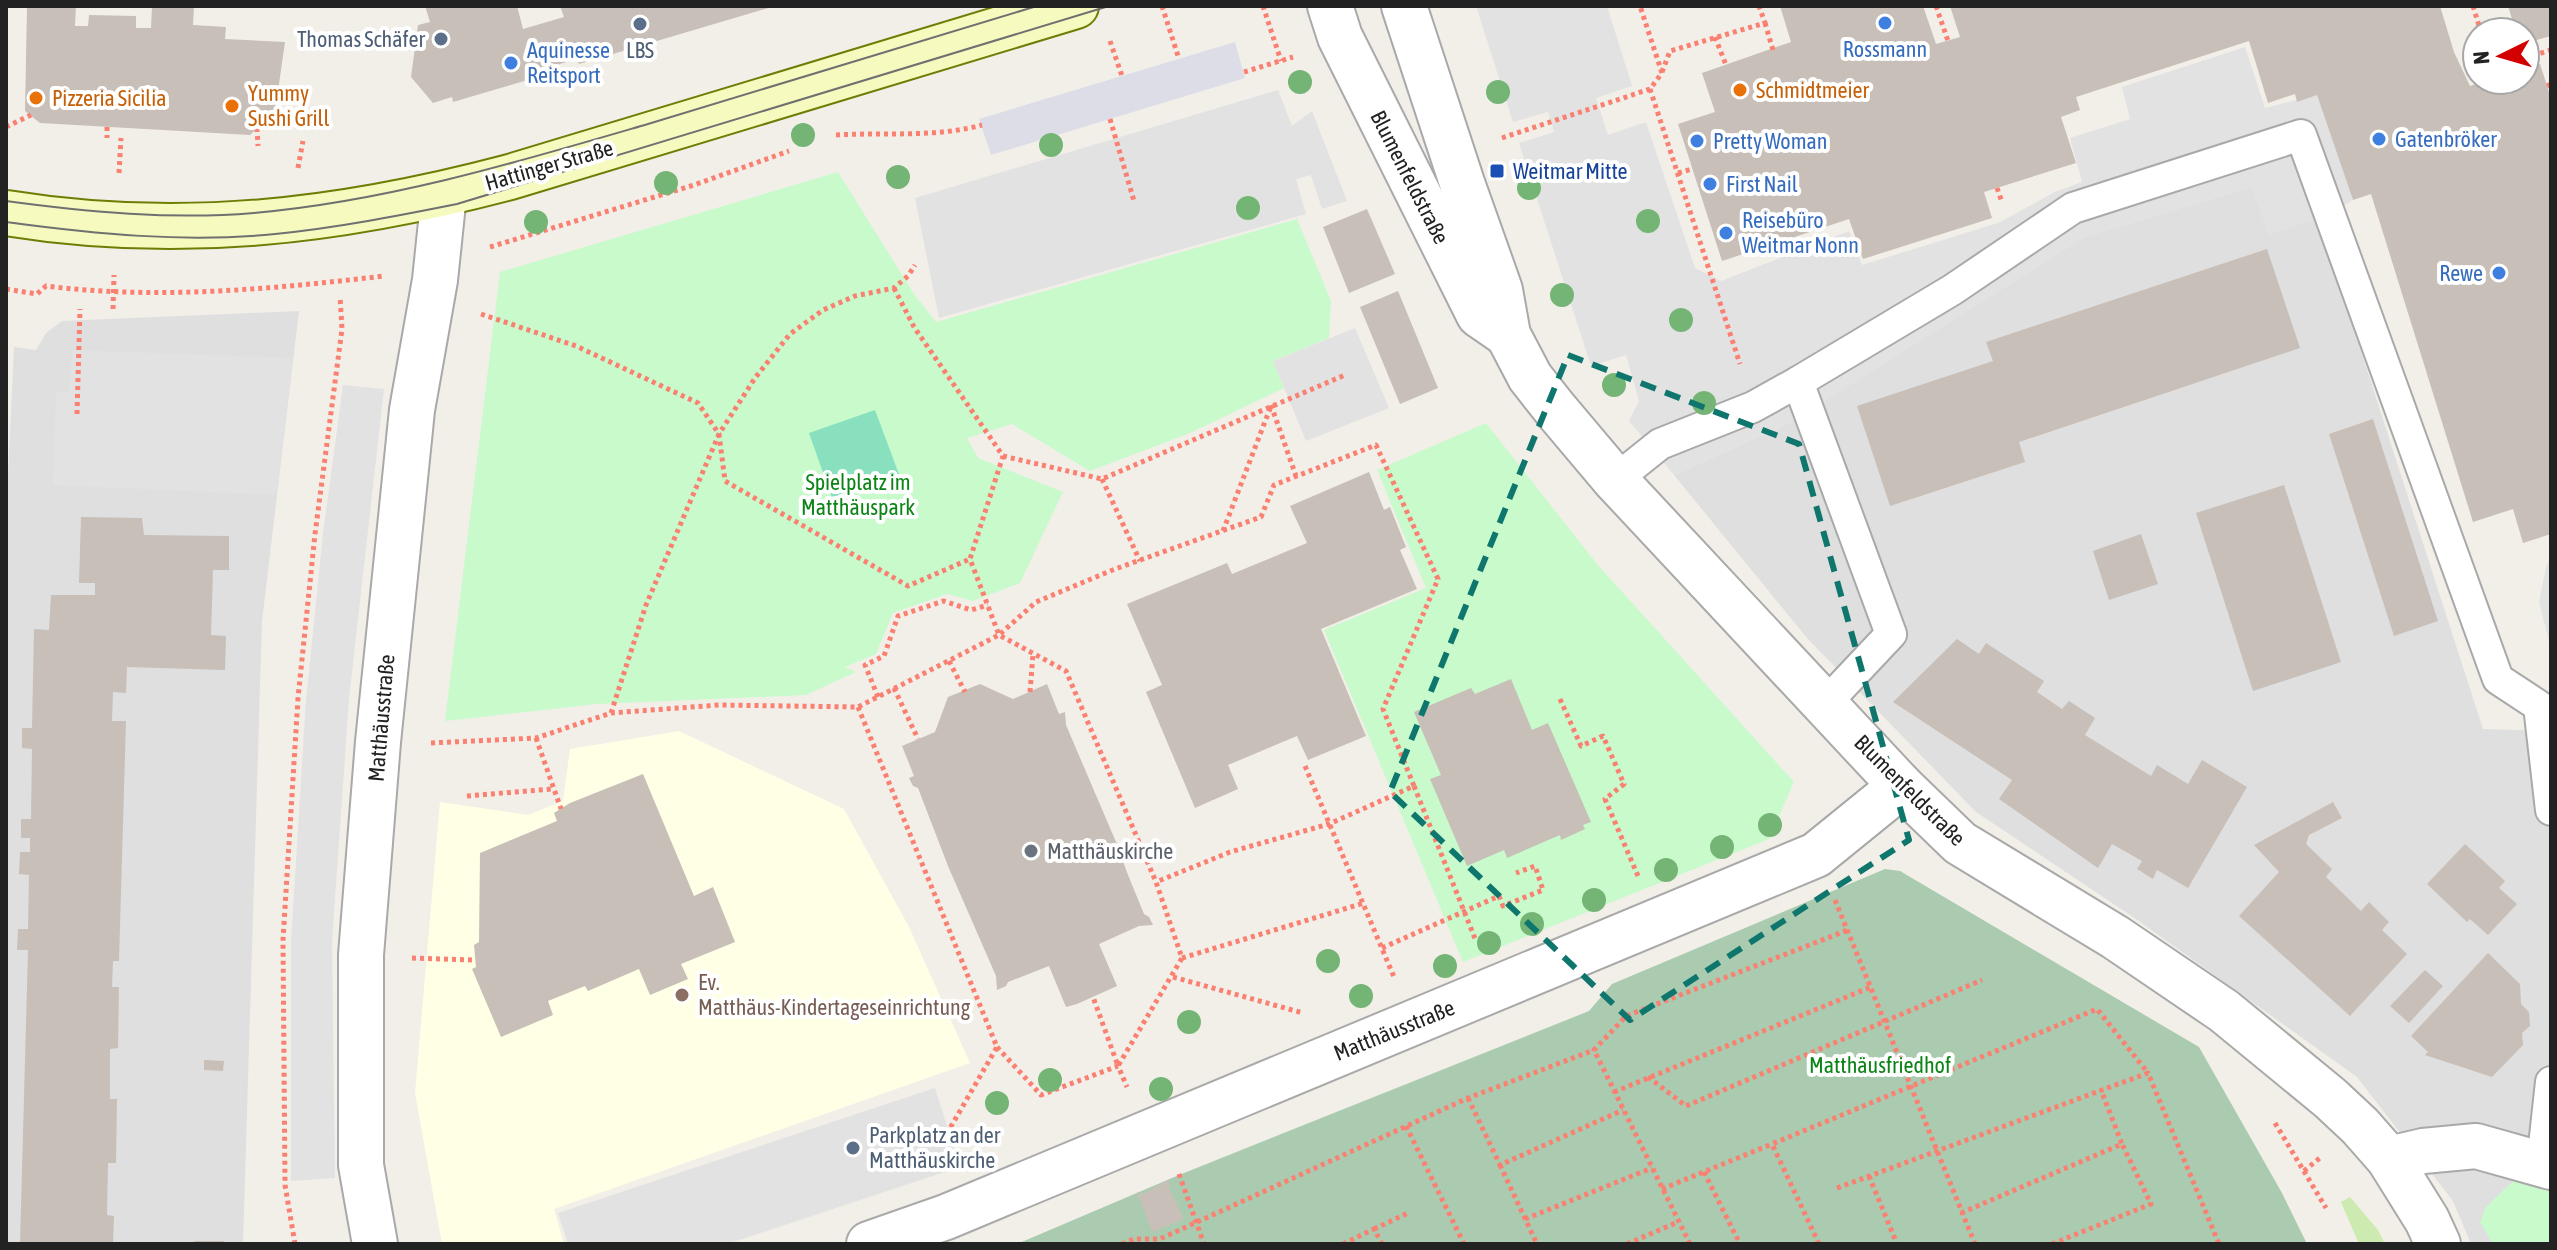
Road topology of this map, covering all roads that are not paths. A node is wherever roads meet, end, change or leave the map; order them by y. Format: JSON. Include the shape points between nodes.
{"nodes":[{"id":1,"x":1076,"y":6,"type":"edge"},
{"id":2,"x":1330,"y":6,"type":"edge"},
{"id":3,"x":1404,"y":6,"type":"edge"},
{"id":4,"x":444,"y":194,"type":"junction"},
{"id":5,"x":6,"y":213,"type":"edge"},
{"id":6,"x":1508,"y":335,"type":"junction"},
{"id":7,"x":1798,"y":382,"type":"junction"},
{"id":8,"x":1615,"y":480,"type":"junction"},
{"id":9,"x":1825,"y":704,"type":"junction"},
{"id":10,"x":1901,"y":786,"type":"junction"},
{"id":11,"x":2551,"y":810,"type":"edge"},
{"id":12,"x":2551,"y":1082,"type":"edge"},
{"id":13,"x":2389,"y":1159,"type":"junction"},
{"id":14,"x":2546,"y":1166,"type":"edge"},
{"id":15,"x":375,"y":1244,"type":"edge"},
{"id":16,"x":869,"y":1244,"type":"edge"},
{"id":17,"x":2438,"y":1244,"type":"edge"}],
"edges":[{"from":1,"to":4,"type":"main road","name":"Hattinger Straße"},
{"from":2,"to":6,"type":"street","name":"Blumenfeldstraße","via":[[1347,51],[1479,315]]},
{"from":3,"to":6,"type":"street","name":"Blumenfeldstraße","via":[[1500,290]]},
{"from":4,"to":5,"type":"main road","name":"Hattinger Straße","via":[[236,225],[117,227]]},
{"from":4,"to":15,"type":"street","name":"Matthäusstraße","via":[[412,410],[361,955],[361,1165]]},
{"from":6,"to":8,"type":"street","name":"Blumenfeldstraße","via":[[1530,377]]},
{"from":7,"to":8,"type":"lane","via":[[1753,407],[1660,444]]},
{"from":7,"to":9,"type":"lane","via":[[1891,634]]},
{"from":7,"to":11,"type":"lane","via":[[1952,290],[2073,208],[2301,135],[2498,679],[2539,706]]},
{"from":8,"to":9,"type":"street","name":"Blumenfeldstraße"},
{"from":9,"to":10,"type":"street","name":"Blumenfeldstraße"},
{"from":10,"to":13,"type":"street","name":"Blumenfeldstraße","via":[[1960,843],[2224,1011],[2330,1098]]},
{"from":10,"to":16,"type":"street","name":"Matthäusstraße","via":[[1816,855],[946,1217]]},
{"from":12,"to":14,"type":"lane"},
{"from":13,"to":14,"type":"street","via":[[2476,1146]]},
{"from":13,"to":17,"type":"street","name":"Blumenfeldstraße"}]}
